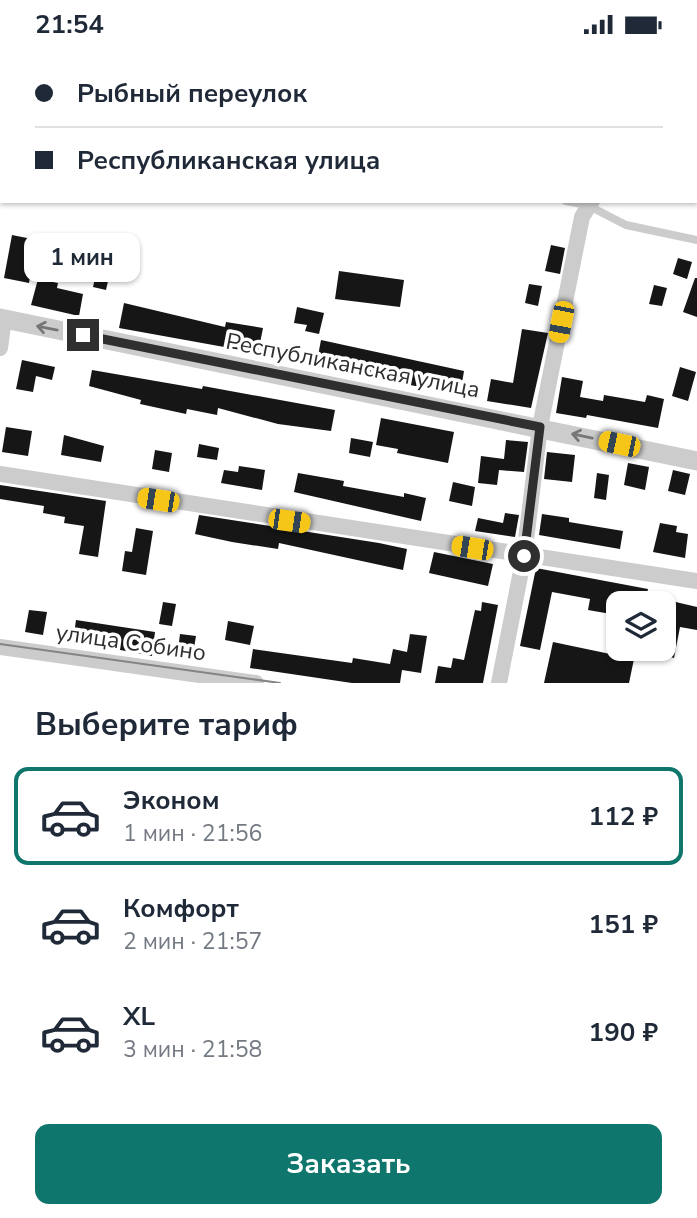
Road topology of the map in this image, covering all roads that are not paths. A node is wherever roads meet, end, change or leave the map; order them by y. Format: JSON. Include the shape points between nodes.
{"nodes":[{"id":1,"x":589,"y":203,"type":"edge"},
{"id":2,"x":697,"y":240,"type":"edge"},
{"id":3,"x":2,"y":318,"type":"edge"},
{"id":4,"x":0,"y":348,"type":"edge"},
{"id":5,"x":540,"y":427,"type":"junction"},
{"id":6,"x":697,"y":461,"type":"edge"},
{"id":7,"x":0,"y":474,"type":"edge"},
{"id":8,"x":524,"y":556,"type":"junction"},
{"id":9,"x":697,"y":580,"type":"edge"},
{"id":10,"x":0,"y":647,"type":"edge"},
{"id":11,"x":256,"y":683,"type":"edge"},
{"id":12,"x":499,"y":683,"type":"edge"}],
"edges":[{"from":1,"to":2,"type":"lane","via":[[626,225]]},
{"from":1,"to":5,"type":"street"},
{"from":3,"to":4,"type":"street"},
{"from":5,"to":3,"type":"street","name":"Республиканская улица","one_way":true},
{"from":6,"to":5,"type":"street","name":"Республиканская улица","one_way":true},
{"from":5,"to":8,"type":"street"},
{"from":7,"to":8,"type":"street"},
{"from":8,"to":9,"type":"street"},
{"from":8,"to":12,"type":"street"},
{"from":10,"to":11,"type":"street","name":"улица Собино"}]}
